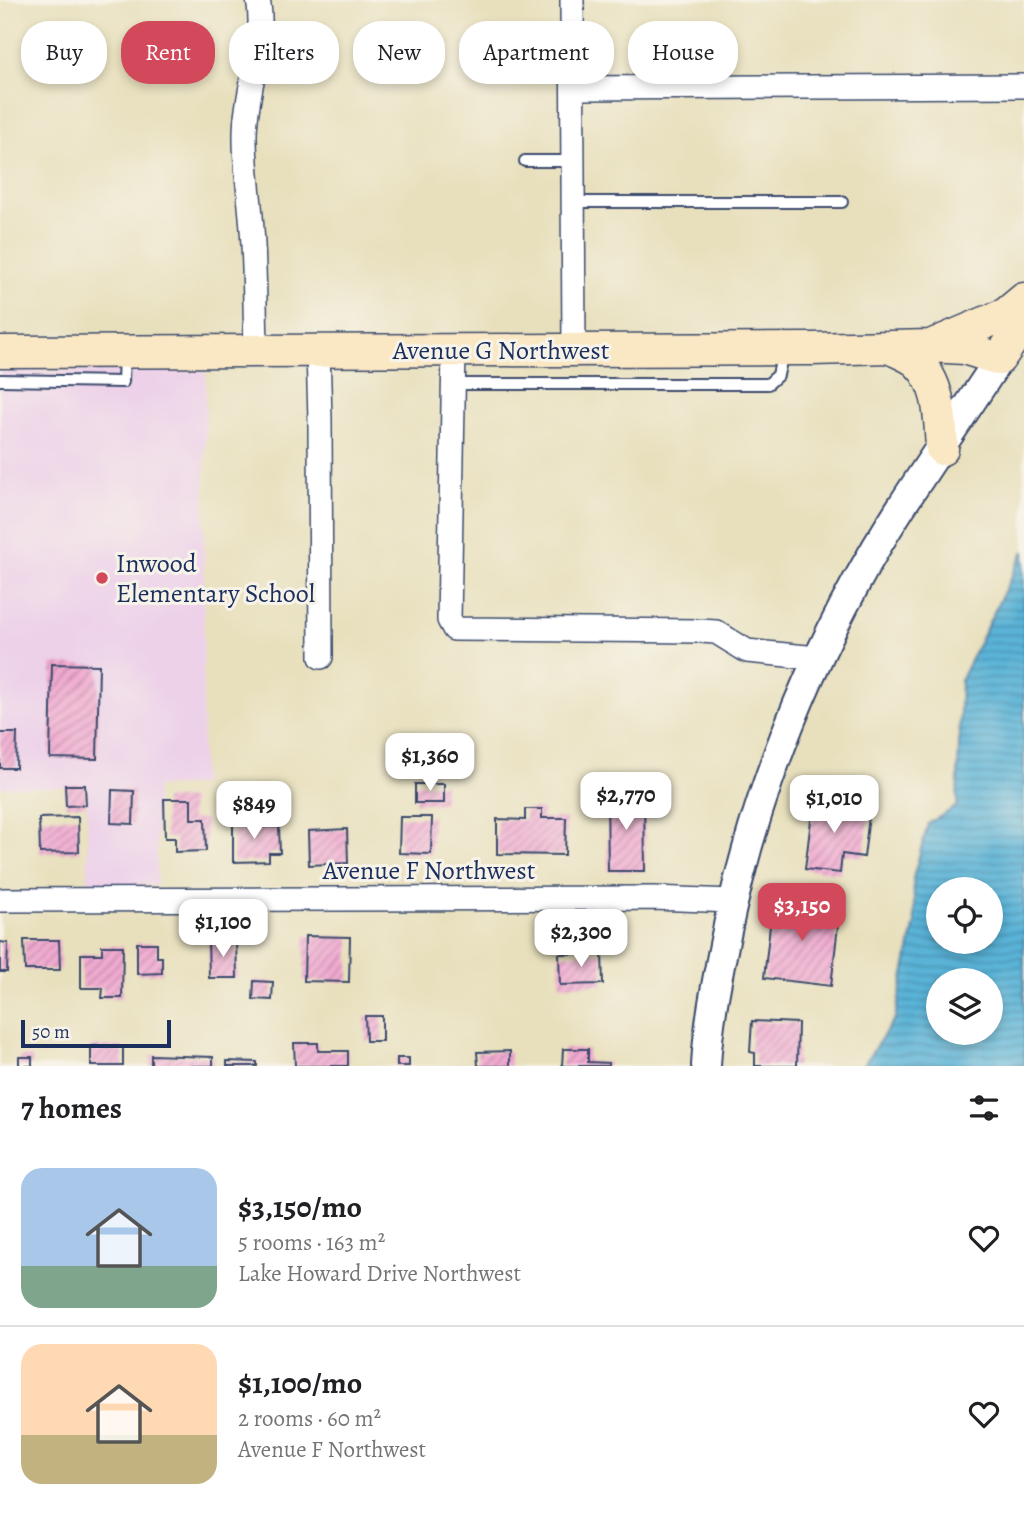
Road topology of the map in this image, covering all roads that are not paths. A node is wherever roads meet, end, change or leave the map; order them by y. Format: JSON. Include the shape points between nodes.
{"nodes":[{"id":1,"x":258,"y":0,"type":"edge"},
{"id":2,"x":572,"y":0,"type":"edge"},
{"id":3,"x":1024,"y":86,"type":"edge"},
{"id":4,"x":574,"y":88,"type":"junction"},
{"id":5,"x":526,"y":161,"type":"dead end"},
{"id":6,"x":574,"y":161,"type":"junction"},
{"id":7,"x":574,"y":202,"type":"junction"},
{"id":8,"x":842,"y":202,"type":"dead end"},
{"id":9,"x":1024,"y":299,"type":"edge"},
{"id":10,"x":1024,"y":323,"type":"edge"},
{"id":11,"x":930,"y":346,"type":"junction"},
{"id":12,"x":889,"y":347,"type":"junction"},
{"id":13,"x":573,"y":349,"type":"junction"},
{"id":14,"x":783,"y":349,"type":"junction"},
{"id":15,"x":454,"y":350,"type":"junction"},
{"id":16,"x":318,"y":351,"type":"junction"},
{"id":17,"x":0,"y":352,"type":"edge"},
{"id":18,"x":124,"y":352,"type":"junction"},
{"id":19,"x":256,"y":352,"type":"junction"},
{"id":20,"x":999,"y":359,"type":"junction"},
{"id":21,"x":0,"y":380,"type":"edge"},
{"id":22,"x":453,"y":384,"type":"junction"},
{"id":23,"x":942,"y":449,"type":"junction"},
{"id":24,"x":321,"y":657,"type":"dead end"},
{"id":25,"x":817,"y":657,"type":"junction"},
{"id":26,"x":0,"y":900,"type":"edge"},
{"id":27,"x":733,"y":901,"type":"junction"},
{"id":28,"x":706,"y":1066,"type":"edge"}],
"edges":[{"from":1,"to":19,"type":"street","via":[[259,28],[245,138]]},
{"from":2,"to":4,"type":"street"},
{"from":3,"to":4,"type":"street"},
{"from":4,"to":6,"type":"street"},
{"from":5,"to":6,"type":"lane"},
{"from":6,"to":7,"type":"street"},
{"from":7,"to":8,"type":"lane"},
{"from":7,"to":13,"type":"street"},
{"from":9,"to":11,"type":"main road","via":[[1006,314]]},
{"from":10,"to":20,"type":"main road"},
{"from":11,"to":12,"type":"main road","name":"Avenue G Northwest"},
{"from":11,"to":20,"type":"main road","name":"Avenue G Northwest","via":[[964,348]]},
{"from":12,"to":14,"type":"main road","name":"Avenue G Northwest"},
{"from":12,"to":23,"type":"main road","via":[[918,363],[927,377],[937,397]]},
{"from":13,"to":14,"type":"main road","name":"Avenue G Northwest"},
{"from":13,"to":15,"type":"main road","name":"Avenue G Northwest"},
{"from":14,"to":22,"type":"lane","via":[[778,375],[768,384]]},
{"from":15,"to":16,"type":"main road","name":"Avenue G Northwest"},
{"from":15,"to":22,"type":"street"},
{"from":16,"to":19,"type":"main road","name":"Avenue G Northwest"},
{"from":16,"to":24,"type":"street"},
{"from":17,"to":18,"type":"main road","name":"Avenue G Northwest"},
{"from":18,"to":19,"type":"main road","name":"Avenue G Northwest"},
{"from":18,"to":21,"type":"lane","via":[[123,382]]},
{"from":20,"to":23,"type":"street"},
{"from":22,"to":25,"type":"street","via":[[449,620],[454,629],[716,632],[747,651]]},
{"from":23,"to":25,"type":"street","via":[[888,528]]},
{"from":25,"to":27,"type":"street","via":[[779,748]]},
{"from":26,"to":27,"type":"street","name":"Avenue F Northwest"},
{"from":27,"to":28,"type":"street"}]}
